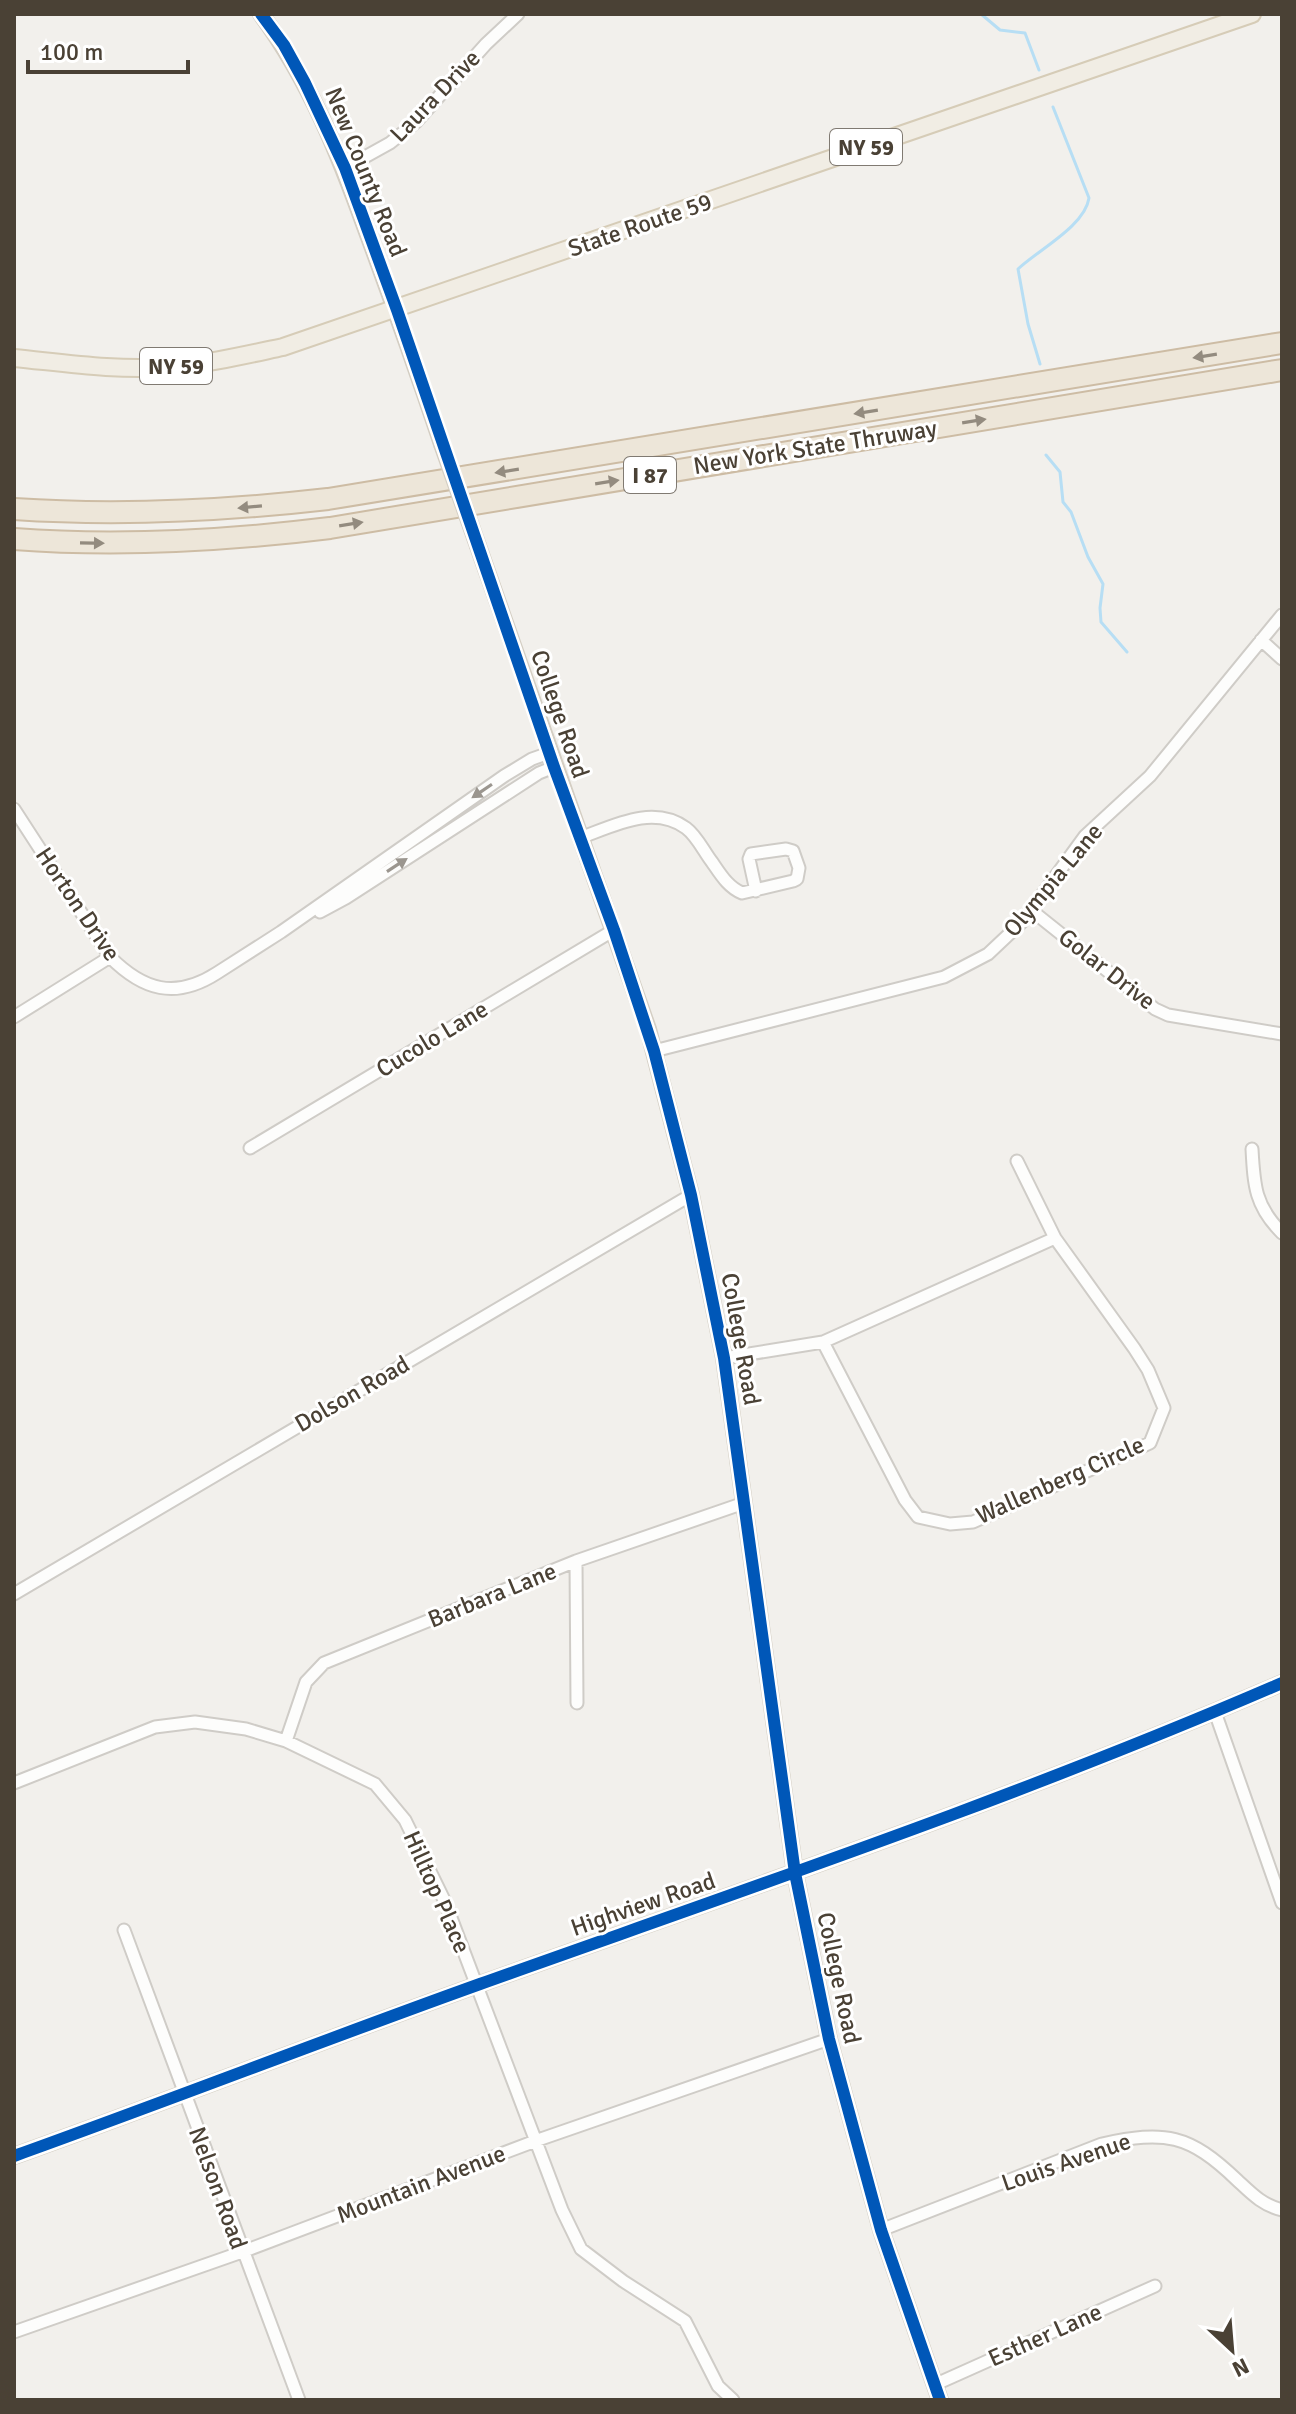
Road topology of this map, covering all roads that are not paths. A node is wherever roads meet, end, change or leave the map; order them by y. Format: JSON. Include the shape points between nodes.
{"nodes":[{"id":1,"x":261,"y":14,"type":"edge"},
{"id":2,"x":518,"y":14,"type":"edge"},
{"id":3,"x":1252,"y":14,"type":"edge"},
{"id":4,"x":345,"y":168,"type":"junction"},
{"id":5,"x":397,"y":310,"type":"junction"},
{"id":6,"x":1282,"y":343,"type":"edge"},
{"id":7,"x":14,"y":358,"type":"edge"},
{"id":8,"x":1282,"y":370,"type":"edge"},
{"id":9,"x":14,"y":509,"type":"edge"},
{"id":10,"x":14,"y":539,"type":"edge"},
{"id":11,"x":1282,"y":615,"type":"edge"},
{"id":12,"x":1261,"y":640,"type":"junction"},
{"id":13,"x":1282,"y":659,"type":"edge"},
{"id":14,"x":552,"y":760,"type":"junction"},
{"id":15,"x":14,"y":809,"type":"edge"},
{"id":16,"x":580,"y":838,"type":"junction"},
{"id":17,"x":756,"y":891,"type":"junction"},
{"id":18,"x":1031,"y":910,"type":"junction"},
{"id":19,"x":614,"y":930,"type":"junction"},
{"id":20,"x":110,"y":957,"type":"junction"},
{"id":21,"x":14,"y":1017,"type":"edge"},
{"id":22,"x":1282,"y":1034,"type":"edge"},
{"id":23,"x":654,"y":1051,"type":"junction"},
{"id":24,"x":250,"y":1148,"type":"dead end"},
{"id":25,"x":1252,"y":1149,"type":"dead end"},
{"id":26,"x":1017,"y":1161,"type":"dead end"},
{"id":27,"x":691,"y":1195,"type":"junction"},
{"id":28,"x":1282,"y":1233,"type":"edge"},
{"id":29,"x":1055,"y":1238,"type":"junction"},
{"id":30,"x":823,"y":1342,"type":"junction"},
{"id":31,"x":724,"y":1358,"type":"junction"},
{"id":32,"x":744,"y":1503,"type":"junction"},
{"id":33,"x":576,"y":1561,"type":"junction"},
{"id":34,"x":14,"y":1594,"type":"edge"},
{"id":35,"x":1282,"y":1683,"type":"edge"},
{"id":36,"x":577,"y":1703,"type":"dead end"},
{"id":37,"x":1215,"y":1712,"type":"junction"},
{"id":38,"x":286,"y":1741,"type":"junction"},
{"id":39,"x":14,"y":1783,"type":"edge"},
{"id":40,"x":795,"y":1873,"type":"junction"},
{"id":41,"x":1282,"y":1903,"type":"edge"},
{"id":42,"x":124,"y":1930,"type":"dead end"},
{"id":43,"x":476,"y":1985,"type":"junction"},
{"id":44,"x":829,"y":2039,"type":"junction"},
{"id":45,"x":184,"y":2095,"type":"junction"},
{"id":46,"x":538,"y":2140,"type":"junction"},
{"id":47,"x":14,"y":2156,"type":"edge"},
{"id":48,"x":1282,"y":2210,"type":"edge"},
{"id":49,"x":881,"y":2230,"type":"junction"},
{"id":50,"x":242,"y":2252,"type":"junction"},
{"id":51,"x":1155,"y":2286,"type":"dead end"},
{"id":52,"x":14,"y":2332,"type":"edge"},
{"id":53,"x":934,"y":2385,"type":"junction"},
{"id":54,"x":299,"y":2400,"type":"edge"},
{"id":55,"x":733,"y":2400,"type":"edge"},
{"id":56,"x":940,"y":2400,"type":"edge"}],
"edges":[{"from":1,"to":4,"type":"street","name":"New County Road","via":[[305,83]]},
{"from":2,"to":4,"type":"street","name":"Laura Drive","via":[[416,122]]},
{"from":3,"to":5,"type":"main road","name":"State Route 59","number":"NY 59"},
{"from":4,"to":5,"type":"street","name":"New County Road"},
{"from":5,"to":7,"type":"main road","name":"State Route 59","number":"NY 59","via":[[224,360],[116,368]]},
{"from":5,"to":14,"type":"street","name":"College Road","bridge":true},
{"from":6,"to":9,"type":"highway","name":"New York State Thruway","number":"I 87","one_way":true,"via":[[328,499],[153,513]]},
{"from":10,"to":8,"type":"highway","name":"New York State Thruway","number":"I 87","one_way":true,"via":[[186,542],[330,528]]},
{"from":11,"to":12,"type":"street","name":"Olympia Lane"},
{"from":12,"to":13,"type":"street"},
{"from":12,"to":18,"type":"street","name":"Olympia Lane","via":[[1150,776],[1085,836]]},
{"from":14,"to":16,"type":"street","name":"College Road"},
{"from":14,"to":20,"type":"street","name":"Horton Drive","via":[[532,759],[504,776],[206,980],[177,989],[149,986]]},
{"from":15,"to":20,"type":"street","name":"Horton Drive"},
{"from":16,"to":17,"type":"street","via":[[635,819],[661,818],[691,833],[732,887],[742,893]]},
{"from":16,"to":19,"type":"street","name":"College Road"},
{"from":17,"to":17,"type":"street","via":[[797,879],[793,851],[751,854]]},
{"from":18,"to":22,"type":"street","name":"Golar Drive","via":[[1155,1009]]},
{"from":18,"to":23,"type":"street","name":"Olympia Lane","via":[[988,954],[944,977]]},
{"from":19,"to":23,"type":"street","name":"College Road"},
{"from":19,"to":24,"type":"street","name":"Cucolo Lane"},
{"from":20,"to":21,"type":"street"},
{"from":23,"to":27,"type":"street","name":"College Road"},
{"from":25,"to":28,"type":"street","via":[[1258,1200]]},
{"from":26,"to":29,"type":"street"},
{"from":27,"to":31,"type":"street","name":"College Road"},
{"from":27,"to":34,"type":"street","name":"Dolson Road"},
{"from":29,"to":30,"type":"street"},
{"from":29,"to":30,"type":"street","name":"Wallenberg Circle","via":[[1148,1370],[1164,1408],[1150,1443],[973,1522],[950,1524],[918,1517]]},
{"from":30,"to":31,"type":"street"},
{"from":31,"to":32,"type":"street","name":"College Road"},
{"from":32,"to":33,"type":"street","name":"Barbara Lane"},
{"from":32,"to":40,"type":"street","name":"College Road"},
{"from":33,"to":36,"type":"street"},
{"from":33,"to":38,"type":"street","name":"Barbara Lane","via":[[324,1663],[306,1682]]},
{"from":35,"to":37,"type":"street","name":"Highview Road"},
{"from":37,"to":40,"type":"street","name":"Highview Road"},
{"from":37,"to":41,"type":"street"},
{"from":38,"to":39,"type":"street","name":"Hilltop Place","via":[[195,1722],[155,1727]]},
{"from":38,"to":43,"type":"street","name":"Hilltop Place","via":[[375,1784],[405,1820],[445,1902]]},
{"from":40,"to":43,"type":"street","name":"Highview Road"},
{"from":40,"to":44,"type":"street","name":"College Road"},
{"from":42,"to":45,"type":"street","name":"Nelson Road"},
{"from":43,"to":45,"type":"street","name":"Highview Road"},
{"from":43,"to":46,"type":"street","name":"Hilltop Place"},
{"from":44,"to":46,"type":"street","name":"Mountain Avenue"},
{"from":44,"to":49,"type":"street","name":"College Road"},
{"from":45,"to":47,"type":"street","name":"Highview Road"},
{"from":45,"to":50,"type":"street","name":"Nelson Road"},
{"from":46,"to":50,"type":"street","name":"Mountain Avenue"},
{"from":46,"to":55,"type":"street","name":"Hilltop Place","via":[[581,2249],[685,2321],[718,2386]]},
{"from":48,"to":49,"type":"street","name":"Louis Avenue","via":[[1261,2203],[1197,2148],[1181,2140],[1138,2136],[1102,2144]]},
{"from":49,"to":53,"type":"street","name":"College Road"},
{"from":50,"to":52,"type":"street","name":"Mountain Avenue"},
{"from":50,"to":54,"type":"street","name":"Nelson Road"},
{"from":51,"to":53,"type":"street","name":"Esther Lane"},
{"from":53,"to":56,"type":"street","name":"College Road"}]}
